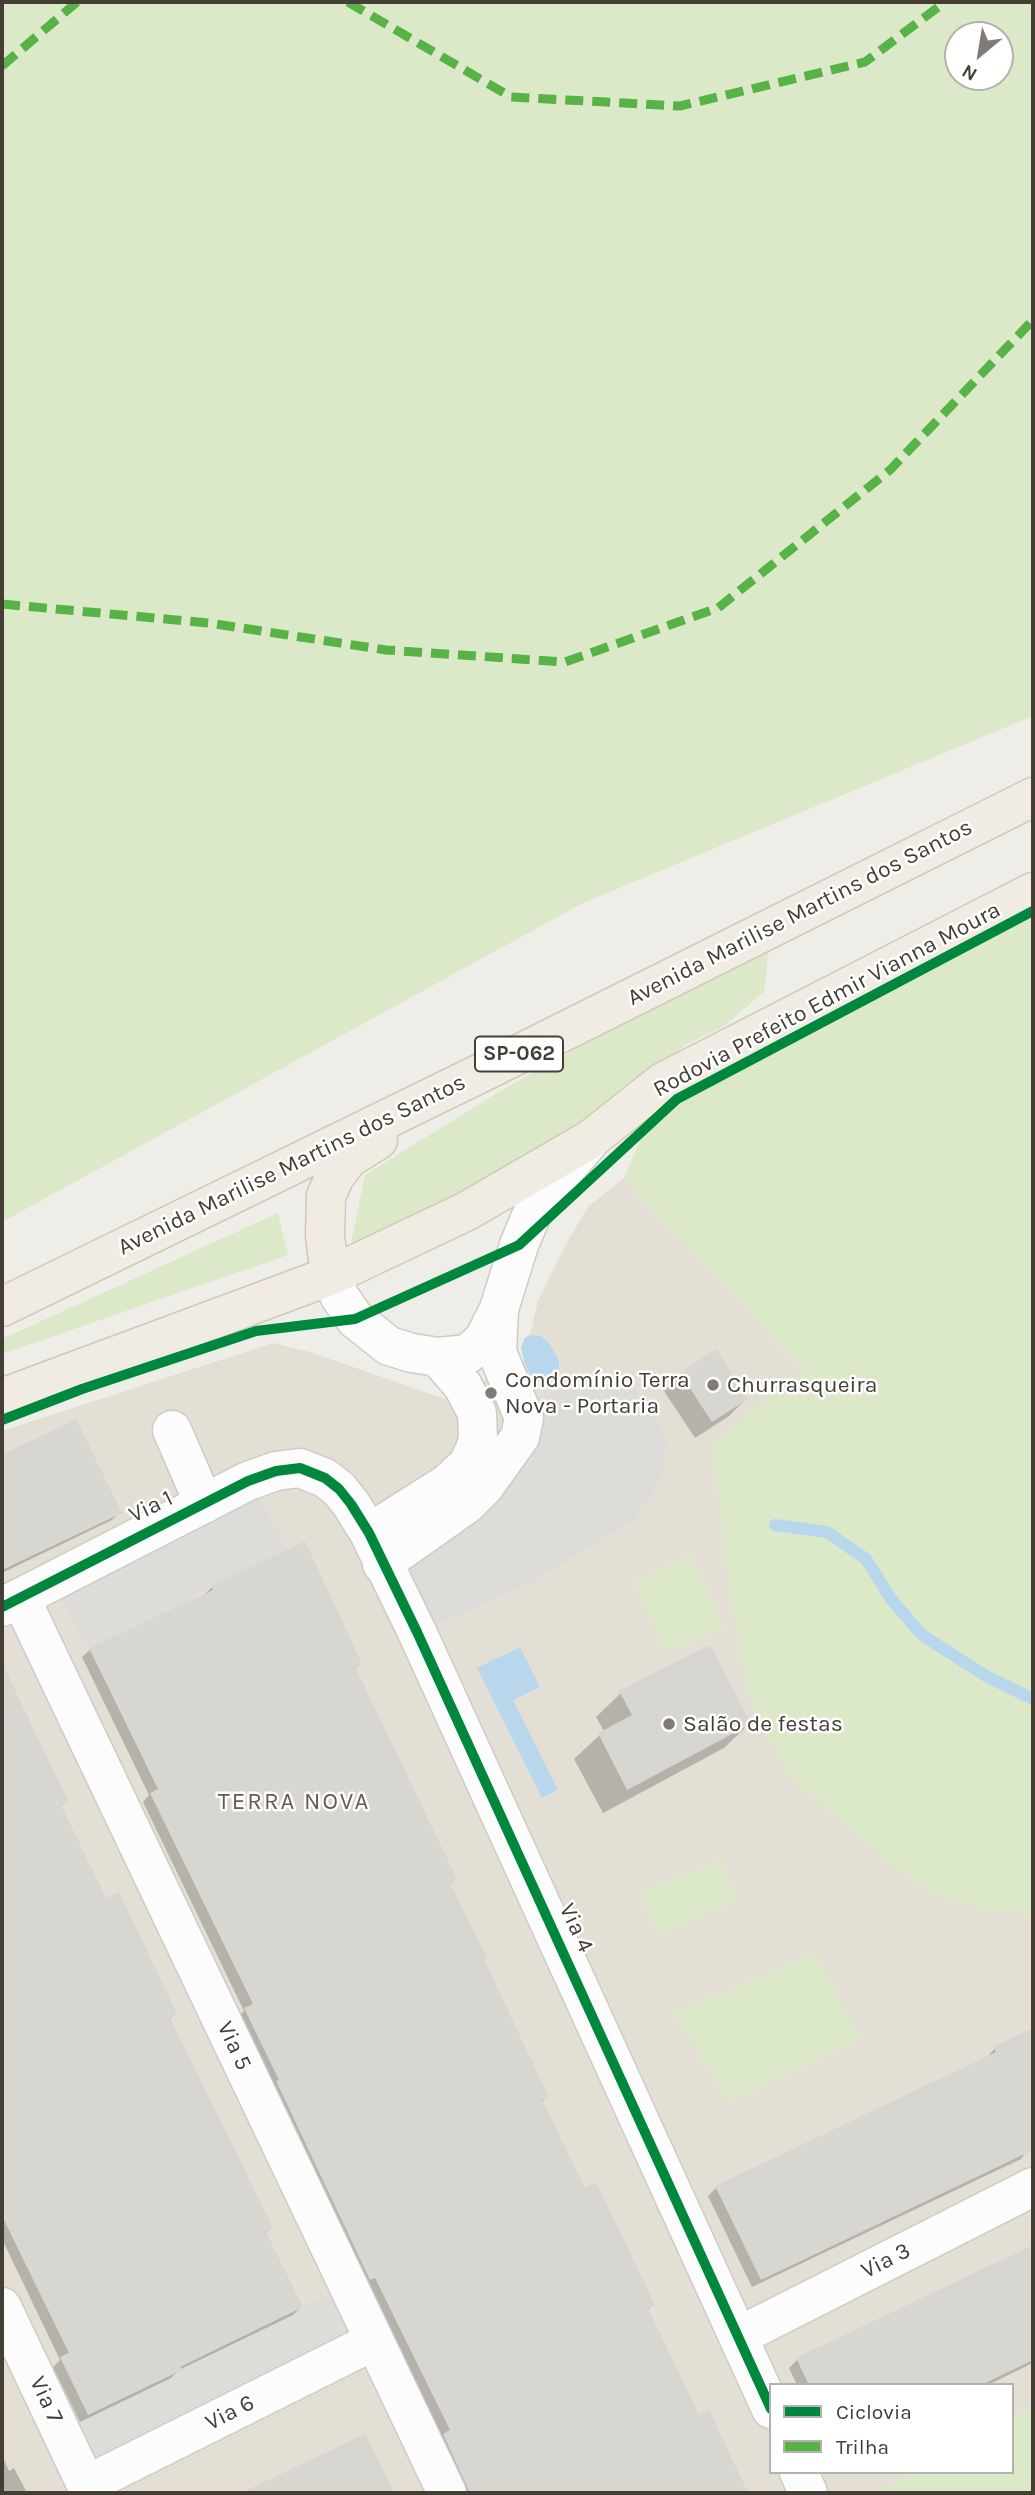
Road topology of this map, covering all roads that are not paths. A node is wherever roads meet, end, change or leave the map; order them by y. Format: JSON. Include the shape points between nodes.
{"nodes":[{"id":1,"x":1033,"y":797,"type":"edge"},
{"id":2,"x":1033,"y":892,"type":"edge"},
{"id":3,"x":487,"y":1070,"type":"junction"},
{"id":4,"x":591,"y":1139,"type":"junction"},
{"id":5,"x":330,"y":1276,"type":"junction"},
{"id":6,"x":2,"y":1307,"type":"edge"},
{"id":7,"x":499,"y":1309,"type":"junction"},
{"id":8,"x":438,"y":1357,"type":"junction"},
{"id":9,"x":2,"y":1398,"type":"edge"},
{"id":10,"x":172,"y":1430,"type":"dead end"},
{"id":11,"x":324,"y":1478,"type":"joint"},
{"id":12,"x":204,"y":1504,"type":"junction"},
{"id":13,"x":375,"y":1549,"type":"junction"},
{"id":14,"x":11,"y":1603,"type":"edge"},
{"id":15,"x":1033,"y":2187,"type":"edge"},
{"id":16,"x":2,"y":2307,"type":"edge"},
{"id":17,"x":739,"y":2336,"type":"junction"},
{"id":18,"x":374,"y":2341,"type":"junction"},
{"id":19,"x":769,"y":2404,"type":"edge"},
{"id":20,"x":800,"y":2474,"type":"edge"},
{"id":21,"x":88,"y":2489,"type":"edge"},
{"id":22,"x":447,"y":2493,"type":"edge"},
{"id":23,"x":808,"y":2493,"type":"edge"}],
"edges":[{"from":1,"to":3,"type":"main road","name":"Avenida Marilise Martins dos Santos","number":"SP-062"},
{"from":2,"to":4,"type":"main road","name":"Rodovia Prefeito Edmir Vianna Moura","via":[[663,1082]]},
{"from":3,"to":5,"type":"main road","via":[[349,1158],[335,1176],[326,1196]]},
{"from":3,"to":6,"type":"main road","name":"Avenida Marilise Martins dos Santos","number":"SP-062"},
{"from":4,"to":5,"type":"main road","via":[[467,1211]]},
{"from":4,"to":7,"type":"street","via":[[536,1204]]},
{"from":5,"to":8,"type":"street","via":[[355,1319],[389,1346]]},
{"from":5,"to":9,"type":"main road"},
{"from":7,"to":8,"type":"street","via":[[484,1339],[468,1354]]},
{"from":7,"to":13,"type":"street","via":[[497,1352],[524,1418],[520,1437],[467,1504]]},
{"from":8,"to":13,"type":"street","via":[[463,1386],[477,1413],[475,1449],[468,1464]]},
{"from":10,"to":12,"type":"street"},
{"from":11,"to":12,"type":"street","name":"Via 1","via":[[300,1468],[286,1468]]},
{"from":11,"to":13,"type":"street","name":"Via 4","via":[[351,1504]]},
{"from":12,"to":14,"type":"street","name":"Via 1"},
{"from":13,"to":17,"type":"street","name":"Via 4"},
{"from":14,"to":18,"type":"street","name":"Via 5"},
{"from":15,"to":17,"type":"street","name":"Via 3"},
{"from":16,"to":21,"type":"street","name":"Via 7"},
{"from":17,"to":19,"type":"street","name":"Via 4"},
{"from":18,"to":21,"type":"street","name":"Via 6"},
{"from":18,"to":22,"type":"street","name":"Via 5"},
{"from":20,"to":23,"type":"street"}]}
